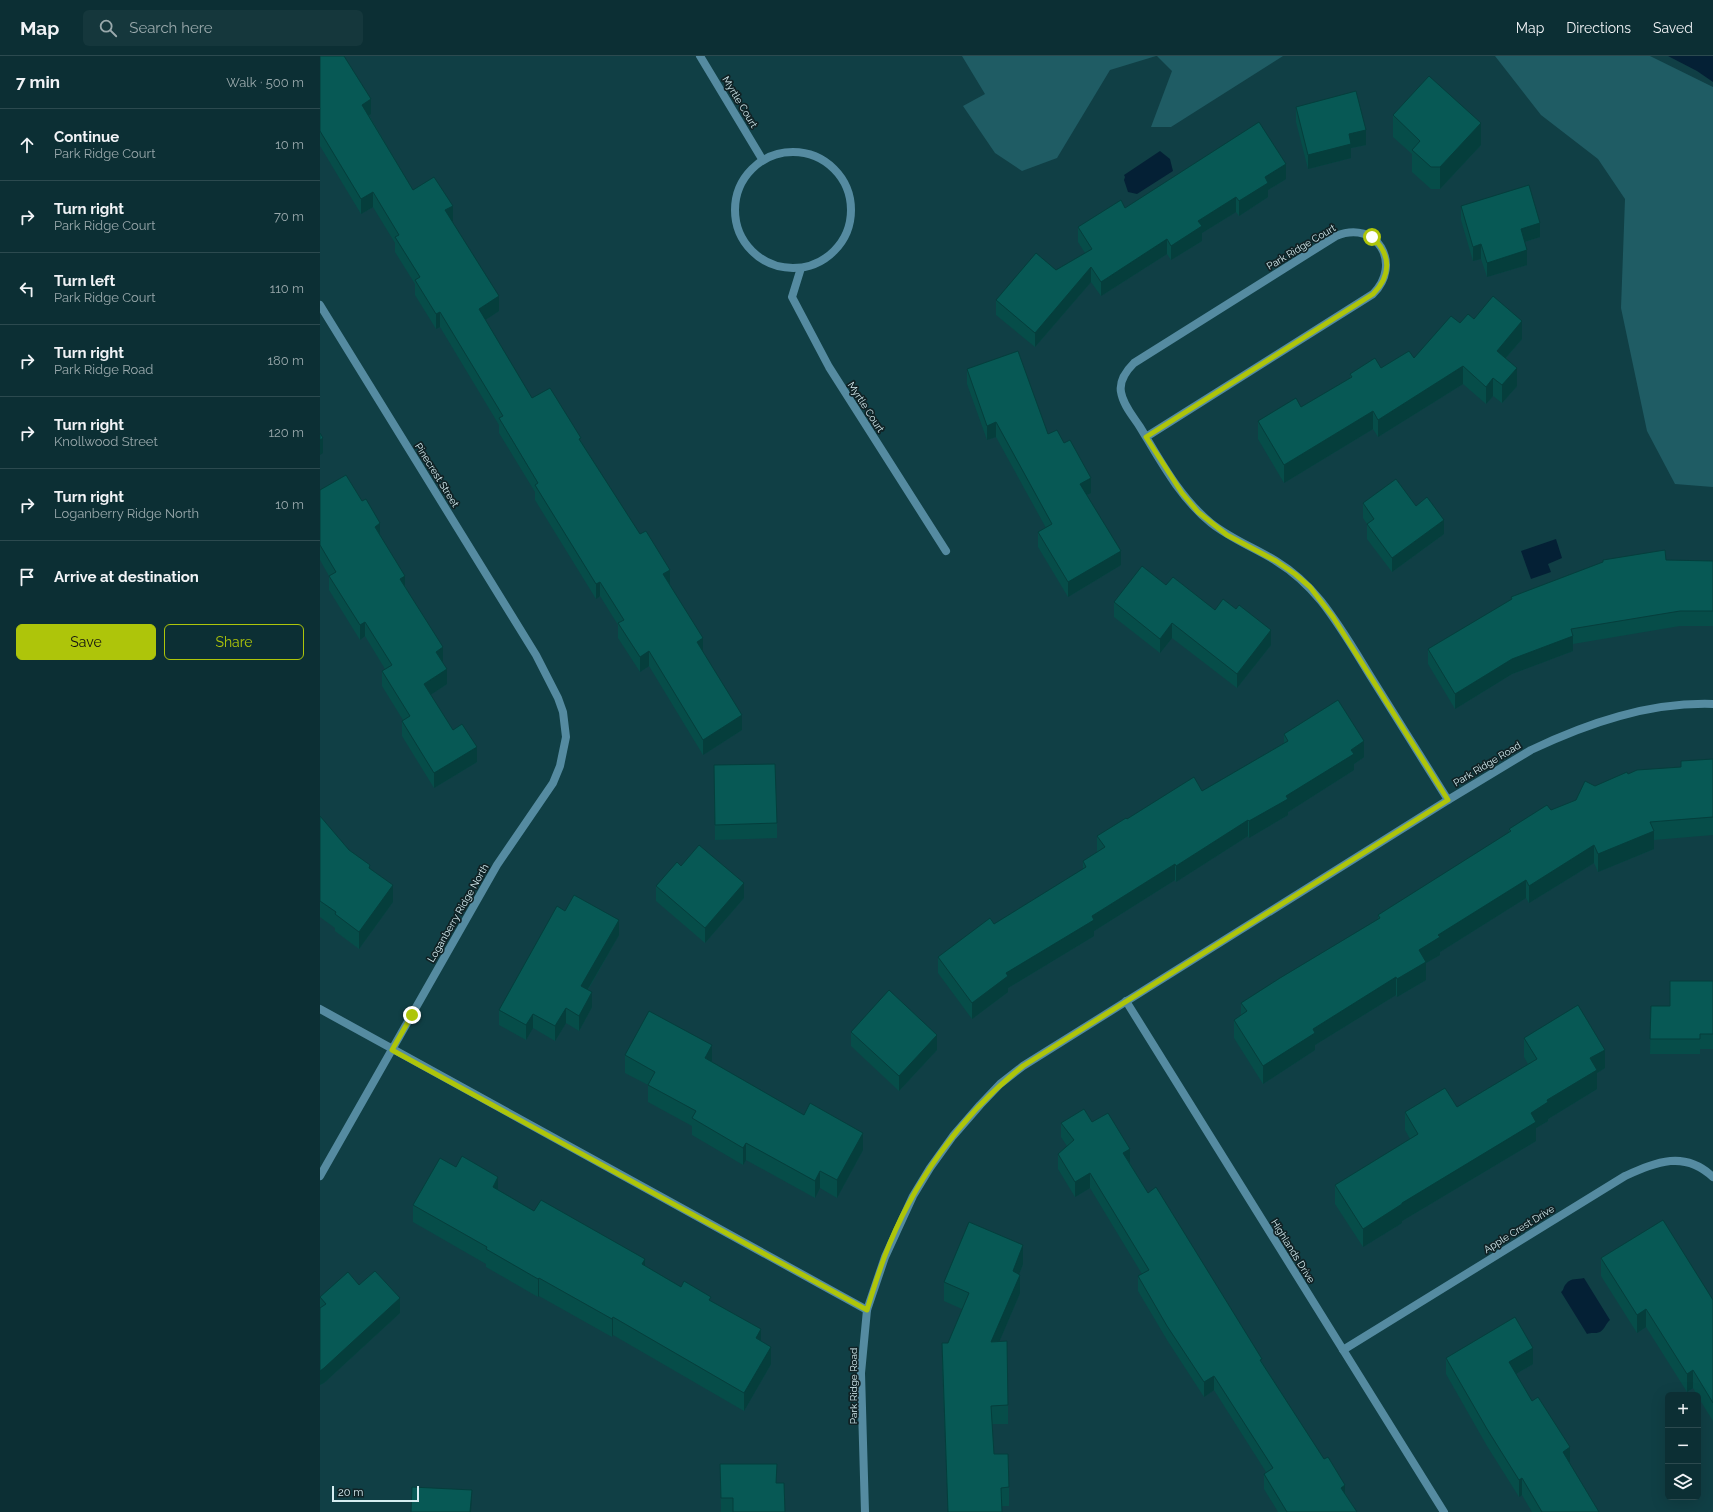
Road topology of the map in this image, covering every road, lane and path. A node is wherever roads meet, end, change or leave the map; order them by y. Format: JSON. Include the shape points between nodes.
{"nodes":[{"id":1,"x":700,"y":56,"type":"edge"},
{"id":2,"x":762,"y":159,"type":"junction"},
{"id":3,"x":801,"y":268,"type":"junction"},
{"id":4,"x":320,"y":305,"type":"edge"},
{"id":5,"x":1146,"y":437,"type":"junction"},
{"id":6,"x":946,"y":551,"type":"dead end"},
{"id":7,"x":536,"y":655,"type":"joint"},
{"id":8,"x":1713,"y":704,"type":"edge"},
{"id":9,"x":1448,"y":800,"type":"junction"},
{"id":10,"x":1126,"y":1001,"type":"junction"},
{"id":11,"x":320,"y":1009,"type":"edge"},
{"id":12,"x":392,"y":1050,"type":"junction"},
{"id":13,"x":320,"y":1176,"type":"edge"},
{"id":14,"x":1713,"y":1177,"type":"edge"},
{"id":15,"x":867,"y":1310,"type":"junction"},
{"id":16,"x":1343,"y":1350,"type":"junction"},
{"id":17,"x":865,"y":1512,"type":"edge"},
{"id":18,"x":1444,"y":1512,"type":"edge"}],
"edges":[{"from":1,"to":2,"type":"street","name":"Myrtle Court"},
{"from":2,"to":3,"type":"street","via":[[745,175],[736,195],[734,218],[742,240],[757,257],[778,266]]},
{"from":2,"to":3,"type":"street","via":[[784,151],[807,153],[828,162],[843,179],[850,201],[850,224],[840,244],[822,260]]},
{"from":3,"to":6,"type":"street","name":"Myrtle Court","via":[[792,297],[829,367]]},
{"from":4,"to":7,"type":"street","name":"Pinecrest Street"},
{"from":5,"to":5,"type":"street","name":"Park Ridge Court","via":[[1373,294],[1381,286],[1387,267],[1384,253],[1377,241],[1359,232],[1336,236],[1134,363],[1126,371],[1120,391]]},
{"from":5,"to":9,"type":"street","name":"Park Ridge Court","via":[[1182,493],[1198,512],[1227,535],[1288,569],[1314,592],[1336,622]]},
{"from":7,"to":12,"type":"street","name":"Loganberry Ridge North","via":[[563,712],[566,737],[560,766],[553,783],[497,866]]},
{"from":8,"to":9,"type":"street","name":"Park Ridge Road","via":[[1667,706],[1602,720],[1531,750]]},
{"from":9,"to":10,"type":"street","name":"Park Ridge Road"},
{"from":10,"to":15,"type":"street","name":"Park Ridge Road","via":[[1023,1066],[995,1089],[953,1136],[913,1196],[884,1257]]},
{"from":10,"to":16,"type":"street","name":"Highlands Drive"},
{"from":11,"to":12,"type":"street"},
{"from":12,"to":13,"type":"street","name":"Loganberry Ridge North"},
{"from":12,"to":15,"type":"street"},
{"from":14,"to":16,"type":"street","name":"Apple Crest Drive","via":[[1683,1160],[1655,1163],[1630,1174]]},
{"from":15,"to":17,"type":"street","name":"Park Ridge Road","via":[[861,1373]]},
{"from":16,"to":18,"type":"street","name":"Highlands Drive"}]}
